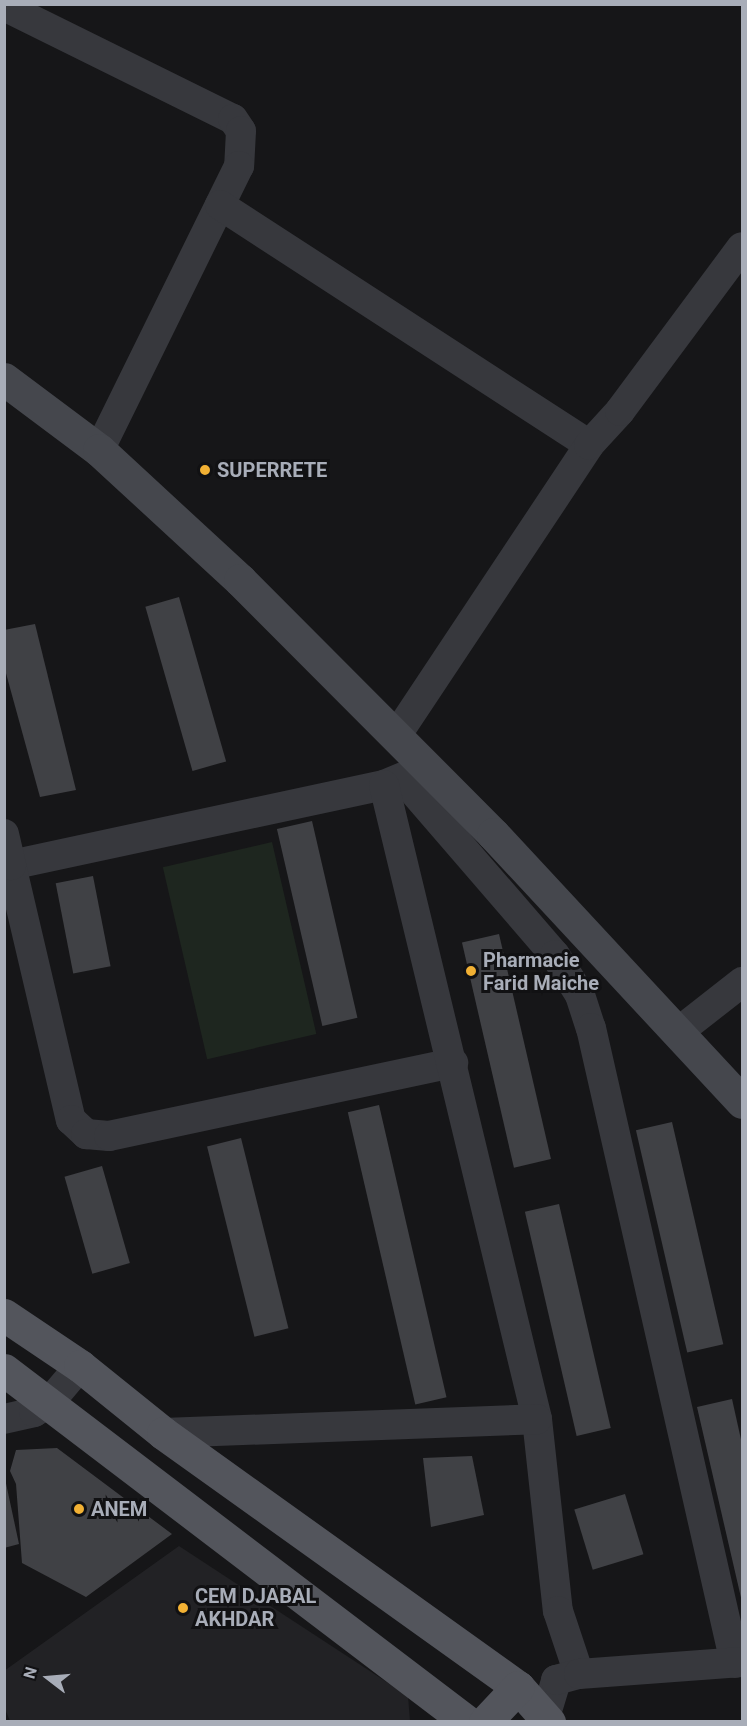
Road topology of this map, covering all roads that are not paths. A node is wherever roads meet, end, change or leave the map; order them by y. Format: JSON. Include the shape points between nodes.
{"nodes":[{"id":1,"x":4,"y":6,"type":"edge"},
{"id":2,"x":220,"y":205,"type":"junction"},
{"id":3,"x":742,"y":247,"type":"edge"},
{"id":4,"x":4,"y":379,"type":"edge"},
{"id":5,"x":589,"y":445,"type":"junction"},
{"id":6,"x":99,"y":450,"type":"junction"},
{"id":7,"x":396,"y":736,"type":"junction"},
{"id":8,"x":404,"y":777,"type":"junction"},
{"id":9,"x":4,"y":834,"type":"edge"},
{"id":10,"x":11,"y":865,"type":"junction"},
{"id":11,"x":742,"y":982,"type":"edge"},
{"id":12,"x":677,"y":1033,"type":"junction"},
{"id":13,"x":453,"y":1063,"type":"junction"},
{"id":14,"x":742,"y":1102,"type":"edge"},
{"id":15,"x":6,"y":1319,"type":"edge"},
{"id":16,"x":80,"y":1366,"type":"junction"},
{"id":17,"x":4,"y":1370,"type":"edge"},
{"id":18,"x":48,"y":1404,"type":"junction"},
{"id":19,"x":4,"y":1419,"type":"edge"},
{"id":20,"x":537,"y":1419,"type":"junction"},
{"id":21,"x":163,"y":1433,"type":"junction"},
{"id":22,"x":739,"y":1662,"type":"edge"},
{"id":23,"x":568,"y":1677,"type":"junction"},
{"id":24,"x":518,"y":1687,"type":"junction"},
{"id":25,"x":545,"y":1720,"type":"edge"},
{"id":26,"x":467,"y":1722,"type":"edge"},
{"id":27,"x":485,"y":1722,"type":"edge"}],
"edges":[{"from":1,"to":2,"type":"street","via":[[233,119],[241,131],[243,152]]},
{"from":2,"to":5,"type":"street"},
{"from":2,"to":6,"type":"street"},
{"from":3,"to":5,"type":"street","via":[[620,411]]},
{"from":4,"to":6,"type":"main road"},
{"from":5,"to":7,"type":"street"},
{"from":6,"to":7,"type":"main road","via":[[240,580]]},
{"from":7,"to":8,"type":"main road"},
{"from":8,"to":10,"type":"street"},
{"from":8,"to":12,"type":"main road"},
{"from":8,"to":13,"type":"street"},
{"from":8,"to":22,"type":"street","via":[[555,955],[580,995],[591,1028]]},
{"from":9,"to":10,"type":"street"},
{"from":10,"to":13,"type":"street","via":[[71,1120],[86,1134],[109,1136]]},
{"from":11,"to":12,"type":"street"},
{"from":12,"to":14,"type":"main road"},
{"from":13,"to":20,"type":"street"},
{"from":15,"to":16,"type":"main road"},
{"from":16,"to":18,"type":"street"},
{"from":16,"to":21,"type":"main road"},
{"from":17,"to":18,"type":"main road"},
{"from":18,"to":19,"type":"street","via":[[34,1412]]},
{"from":18,"to":26,"type":"main road"},
{"from":20,"to":21,"type":"street"},
{"from":20,"to":23,"type":"street"},
{"from":21,"to":24,"type":"main road"},
{"from":22,"to":23,"type":"street"},
{"from":23,"to":24,"type":"street"},
{"from":23,"to":25,"type":"street"},
{"from":24,"to":25,"type":"main road"},
{"from":24,"to":27,"type":"main road"}]}
